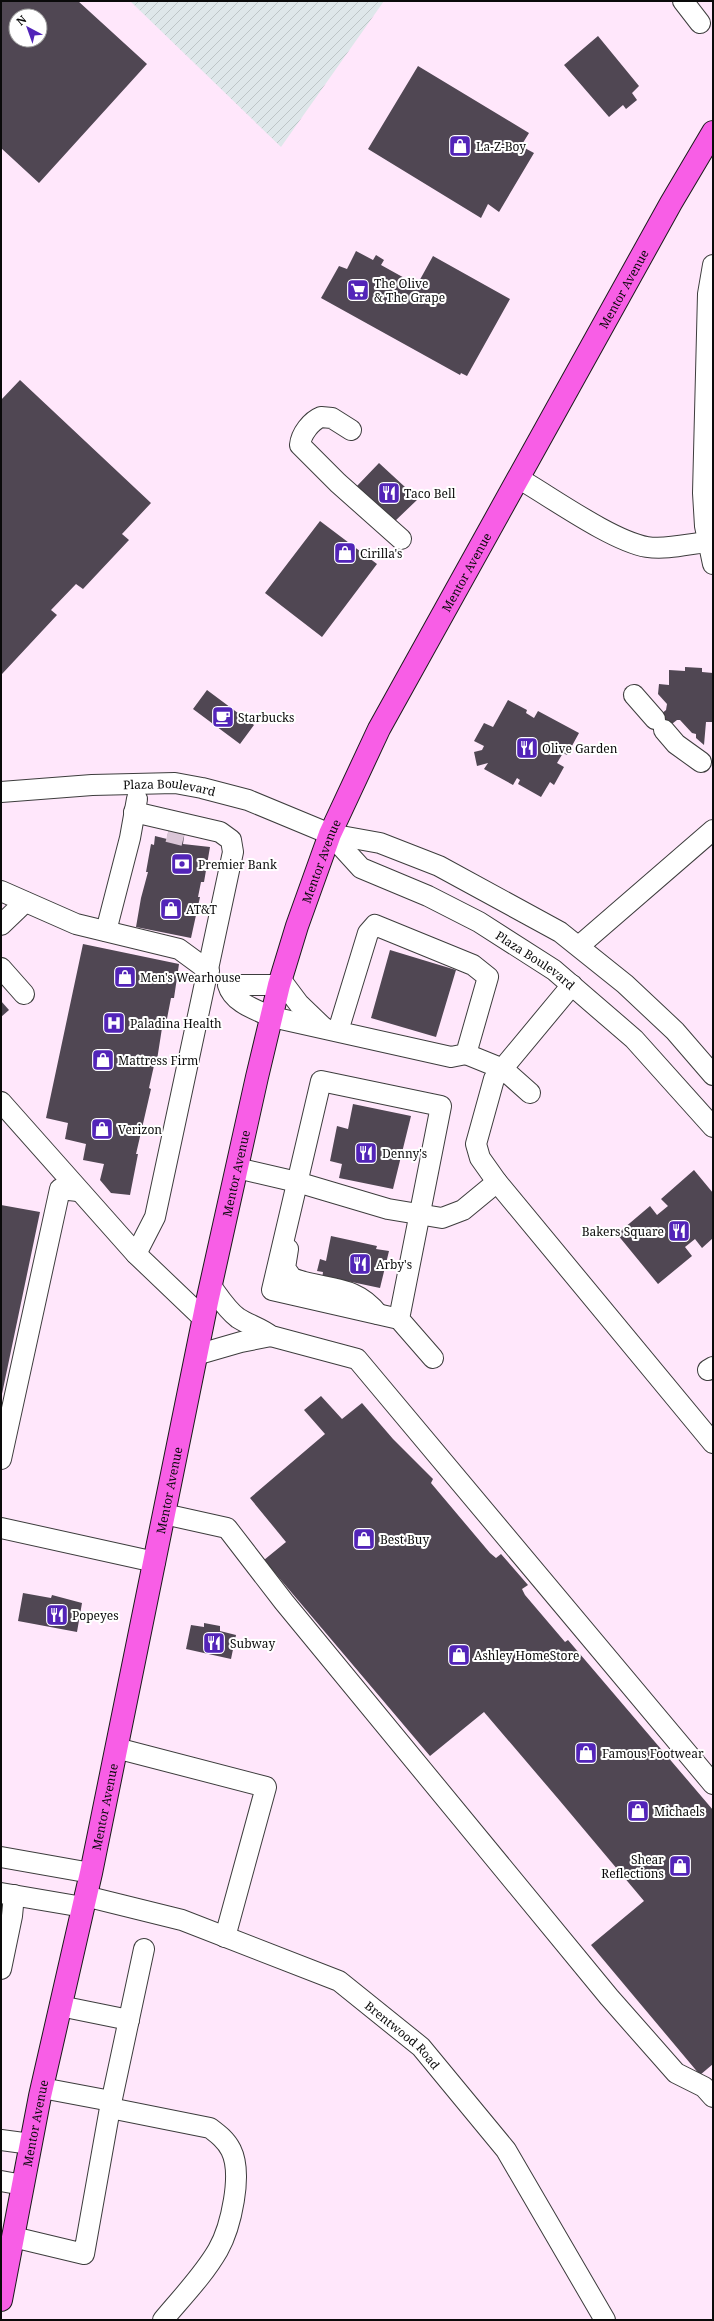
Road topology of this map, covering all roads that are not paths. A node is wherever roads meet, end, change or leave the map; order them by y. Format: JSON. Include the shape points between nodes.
{"nodes":[{"id":1,"x":683,"y":1,"type":"edge"},
{"id":2,"x":700,"y":23,"type":"dead end"},
{"id":3,"x":713,"y":132,"type":"edge"},
{"id":4,"x":713,"y":265,"type":"edge"},
{"id":5,"x":351,"y":430,"type":"dead end"},
{"id":6,"x":709,"y":435,"type":"edge"},
{"id":7,"x":518,"y":478,"type":"junction"},
{"id":8,"x":401,"y":539,"type":"dead end"},
{"id":9,"x":707,"y":542,"type":"junction"},
{"id":10,"x":713,"y":564,"type":"edge"},
{"id":11,"x":634,"y":695,"type":"dead end"},
{"id":12,"x":701,"y":762,"type":"dead end"},
{"id":13,"x":140,"y":783,"type":"junction"},
{"id":14,"x":1,"y":792,"type":"edge"},
{"id":15,"x":133,"y":818,"type":"junction"},
{"id":16,"x":713,"y":830,"type":"edge"},
{"id":17,"x":330,"y":834,"type":"junction"},
{"id":18,"x":233,"y":852,"type":"junction"},
{"id":19,"x":1,"y":891,"type":"edge"},
{"id":20,"x":25,"y":902,"type":"junction"},
{"id":21,"x":1,"y":925,"type":"edge"},
{"id":22,"x":106,"y":931,"type":"junction"},
{"id":23,"x":579,"y":946,"type":"junction"},
{"id":24,"x":1,"y":968,"type":"edge"},
{"id":25,"x":209,"y":971,"type":"junction"},
{"id":26,"x":280,"y":983,"type":"junction"},
{"id":27,"x":572,"y":985,"type":"junction"},
{"id":28,"x":24,"y":994,"type":"dead end"},
{"id":29,"x":272,"y":1017,"type":"junction"},
{"id":30,"x":331,"y":1029,"type":"junction"},
{"id":31,"x":466,"y":1054,"type":"junction"},
{"id":32,"x":503,"y":1069,"type":"junction"},
{"id":33,"x":713,"y":1075,"type":"edge"},
{"id":34,"x":530,"y":1093,"type":"dead end"},
{"id":35,"x":1,"y":1102,"type":"edge"},
{"id":36,"x":713,"y":1127,"type":"edge"},
{"id":37,"x":237,"y":1168,"type":"junction"},
{"id":38,"x":297,"y":1182,"type":"junction"},
{"id":39,"x":497,"y":1182,"type":"junction"},
{"id":40,"x":78,"y":1191,"type":"junction"},
{"id":41,"x":419,"y":1215,"type":"junction"},
{"id":42,"x":136,"y":1254,"type":"junction"},
{"id":43,"x":211,"y":1286,"type":"junction"},
{"id":44,"x":399,"y":1319,"type":"junction"},
{"id":45,"x":204,"y":1320,"type":"junction"},
{"id":46,"x":271,"y":1336,"type":"junction"},
{"id":47,"x":196,"y":1355,"type":"junction"},
{"id":48,"x":433,"y":1358,"type":"dead end"},
{"id":49,"x":713,"y":1443,"type":"edge"},
{"id":50,"x":1,"y":1459,"type":"edge"},
{"id":51,"x":164,"y":1514,"type":"junction"},
{"id":52,"x":1,"y":1528,"type":"edge"},
{"id":53,"x":155,"y":1562,"type":"junction"},
{"id":54,"x":116,"y":1748,"type":"junction"},
{"id":55,"x":713,"y":1784,"type":"edge"},
{"id":56,"x":1,"y":1857,"type":"edge"},
{"id":57,"x":91,"y":1873,"type":"junction"},
{"id":58,"x":8,"y":1894,"type":"edge"},
{"id":59,"x":84,"y":1901,"type":"junction"},
{"id":60,"x":225,"y":1937,"type":"junction"},
{"id":61,"x":144,"y":1949,"type":"dead end"},
{"id":62,"x":1,"y":1969,"type":"edge"},
{"id":63,"x":60,"y":2006,"type":"junction"},
{"id":64,"x":129,"y":2020,"type":"junction"},
{"id":65,"x":42,"y":2088,"type":"junction"},
{"id":66,"x":713,"y":2097,"type":"edge"},
{"id":67,"x":110,"y":2104,"type":"junction"},
{"id":68,"x":1,"y":2140,"type":"edge"},
{"id":69,"x":31,"y":2144,"type":"junction"},
{"id":70,"x":1,"y":2181,"type":"edge"},
{"id":71,"x":23,"y":2185,"type":"junction"},
{"id":72,"x":9,"y":2242,"type":"edge"},
{"id":73,"x":1,"y":2300,"type":"edge"},
{"id":74,"x":163,"y":2320,"type":"edge"},
{"id":75,"x":605,"y":2320,"type":"edge"}],
"edges":[{"from":1,"to":2,"type":"street"},
{"from":3,"to":7,"type":"main road","name":"Mentor Avenue"},
{"from":4,"to":6,"type":"street","via":[[708,294]]},
{"from":5,"to":8,"type":"street","via":[[332,418],[321,418],[307,428],[300,445]]},
{"from":6,"to":9,"type":"street","via":[[703,493]]},
{"from":7,"to":9,"type":"street","via":[[639,545],[665,547]]},
{"from":7,"to":17,"type":"main road","name":"Mentor Avenue","via":[[379,729]]},
{"from":9,"to":10,"type":"street"},
{"from":11,"to":12,"type":"street","via":[[676,744]]},
{"from":13,"to":14,"type":"street","name":"Plaza Boulevard"},
{"from":13,"to":15,"type":"street"},
{"from":13,"to":17,"type":"street","name":"Plaza Boulevard","via":[[175,783],[248,800]]},
{"from":15,"to":18,"type":"street","via":[[176,834],[220,841],[229,845]]},
{"from":15,"to":18,"type":"street","via":[[220,832],[231,840]]},
{"from":15,"to":22,"type":"street"},
{"from":16,"to":23,"type":"street"},
{"from":17,"to":23,"type":"street","name":"Plaza Boulevard","via":[[380,843],[439,866],[518,908]]},
{"from":17,"to":26,"type":"main road","name":"Mentor Avenue","via":[[297,926]]},
{"from":17,"to":27,"type":"street","name":"Plaza Boulevard","via":[[361,868],[428,896],[479,922],[554,970]]},
{"from":18,"to":25,"type":"street"},
{"from":19,"to":20,"type":"street"},
{"from":20,"to":21,"type":"street"},
{"from":20,"to":22,"type":"street","via":[[76,924]]},
{"from":22,"to":25,"type":"street","via":[[179,949]]},
{"from":23,"to":33,"type":"street","name":"Plaza Boulevard","via":[[625,984],[675,1031]]},
{"from":24,"to":28,"type":"street"},
{"from":25,"to":42,"type":"street","via":[[155,1217]]},
{"from":26,"to":29,"type":"main road","name":"Mentor Avenue"},
{"from":26,"to":29,"type":"street","via":[[228,985],[234,996],[249,1007]]},
{"from":26,"to":30,"type":"street","via":[[299,1004]]},
{"from":27,"to":32,"type":"street"},
{"from":27,"to":36,"type":"street","name":"Plaza Boulevard","via":[[634,1039]]},
{"from":29,"to":30,"type":"street"},
{"from":29,"to":37,"type":"main road","name":"Mentor Avenue"},
{"from":30,"to":31,"type":"street","via":[[451,1057]]},
{"from":30,"to":31,"type":"street","via":[[368,933],[375,925],[473,965],[488,977]]},
{"from":31,"to":32,"type":"street"},
{"from":32,"to":34,"type":"street"},
{"from":32,"to":39,"type":"street","via":[[494,1079],[476,1144],[480,1158]]},
{"from":35,"to":40,"type":"street"},
{"from":37,"to":38,"type":"street"},
{"from":37,"to":43,"type":"main road","name":"Mentor Avenue"},
{"from":38,"to":41,"type":"street","via":[[388,1209]]},
{"from":38,"to":41,"type":"street","via":[[321,1081],[441,1106]]},
{"from":38,"to":44,"type":"street","via":[[272,1290]]},
{"from":39,"to":41,"type":"street","via":[[463,1210],[442,1218]]},
{"from":39,"to":49,"type":"street"},
{"from":40,"to":42,"type":"street"},
{"from":40,"to":50,"type":"street","via":[[60,1189]]},
{"from":41,"to":44,"type":"street"},
{"from":42,"to":45,"type":"street"},
{"from":43,"to":45,"type":"main road","name":"Mentor Avenue"},
{"from":43,"to":46,"type":"street","via":[[236,1317],[263,1329]]},
{"from":44,"to":48,"type":"street"},
{"from":45,"to":47,"type":"main road","name":"Mentor Avenue"},
{"from":46,"to":47,"type":"street"},
{"from":46,"to":55,"type":"street","via":[[357,1359]]},
{"from":47,"to":51,"type":"main road","name":"Mentor Avenue"},
{"from":51,"to":53,"type":"main road","name":"Mentor Avenue"},
{"from":51,"to":66,"type":"street","via":[[227,1528],[289,1608],[609,1997],[676,2073],[704,2087]]},
{"from":52,"to":53,"type":"street"},
{"from":53,"to":54,"type":"main road","name":"Mentor Avenue"},
{"from":54,"to":57,"type":"main road","name":"Mentor Avenue"},
{"from":54,"to":60,"type":"street","via":[[266,1787]]},
{"from":56,"to":57,"type":"street"},
{"from":57,"to":59,"type":"main road","name":"Mentor Avenue"},
{"from":58,"to":59,"type":"street","name":"Brentwood Road"},
{"from":58,"to":62,"type":"street","via":[[12,1916]]},
{"from":59,"to":60,"type":"street","name":"Brentwood Road","via":[[182,1920]]},
{"from":59,"to":63,"type":"main road","name":"Mentor Avenue"},
{"from":60,"to":75,"type":"street","name":"Brentwood Road","via":[[339,1981],[421,2047],[506,2150]]},
{"from":61,"to":64,"type":"street"},
{"from":63,"to":64,"type":"street"},
{"from":63,"to":65,"type":"main road","name":"Mentor Avenue"},
{"from":64,"to":67,"type":"street"},
{"from":65,"to":67,"type":"street"},
{"from":65,"to":69,"type":"main road","name":"Mentor Avenue"},
{"from":67,"to":72,"type":"street","via":[[84,2254]]},
{"from":67,"to":74,"type":"street","via":[[210,2128],[231,2150],[235,2164],[236,2184],[230,2216],[219,2249],[205,2270]]},
{"from":68,"to":69,"type":"street"},
{"from":69,"to":71,"type":"main road","name":"Mentor Avenue"},
{"from":70,"to":71,"type":"street"},
{"from":71,"to":72,"type":"main road","name":"Mentor Avenue"},
{"from":72,"to":73,"type":"main road","name":"Mentor Avenue"}]}
